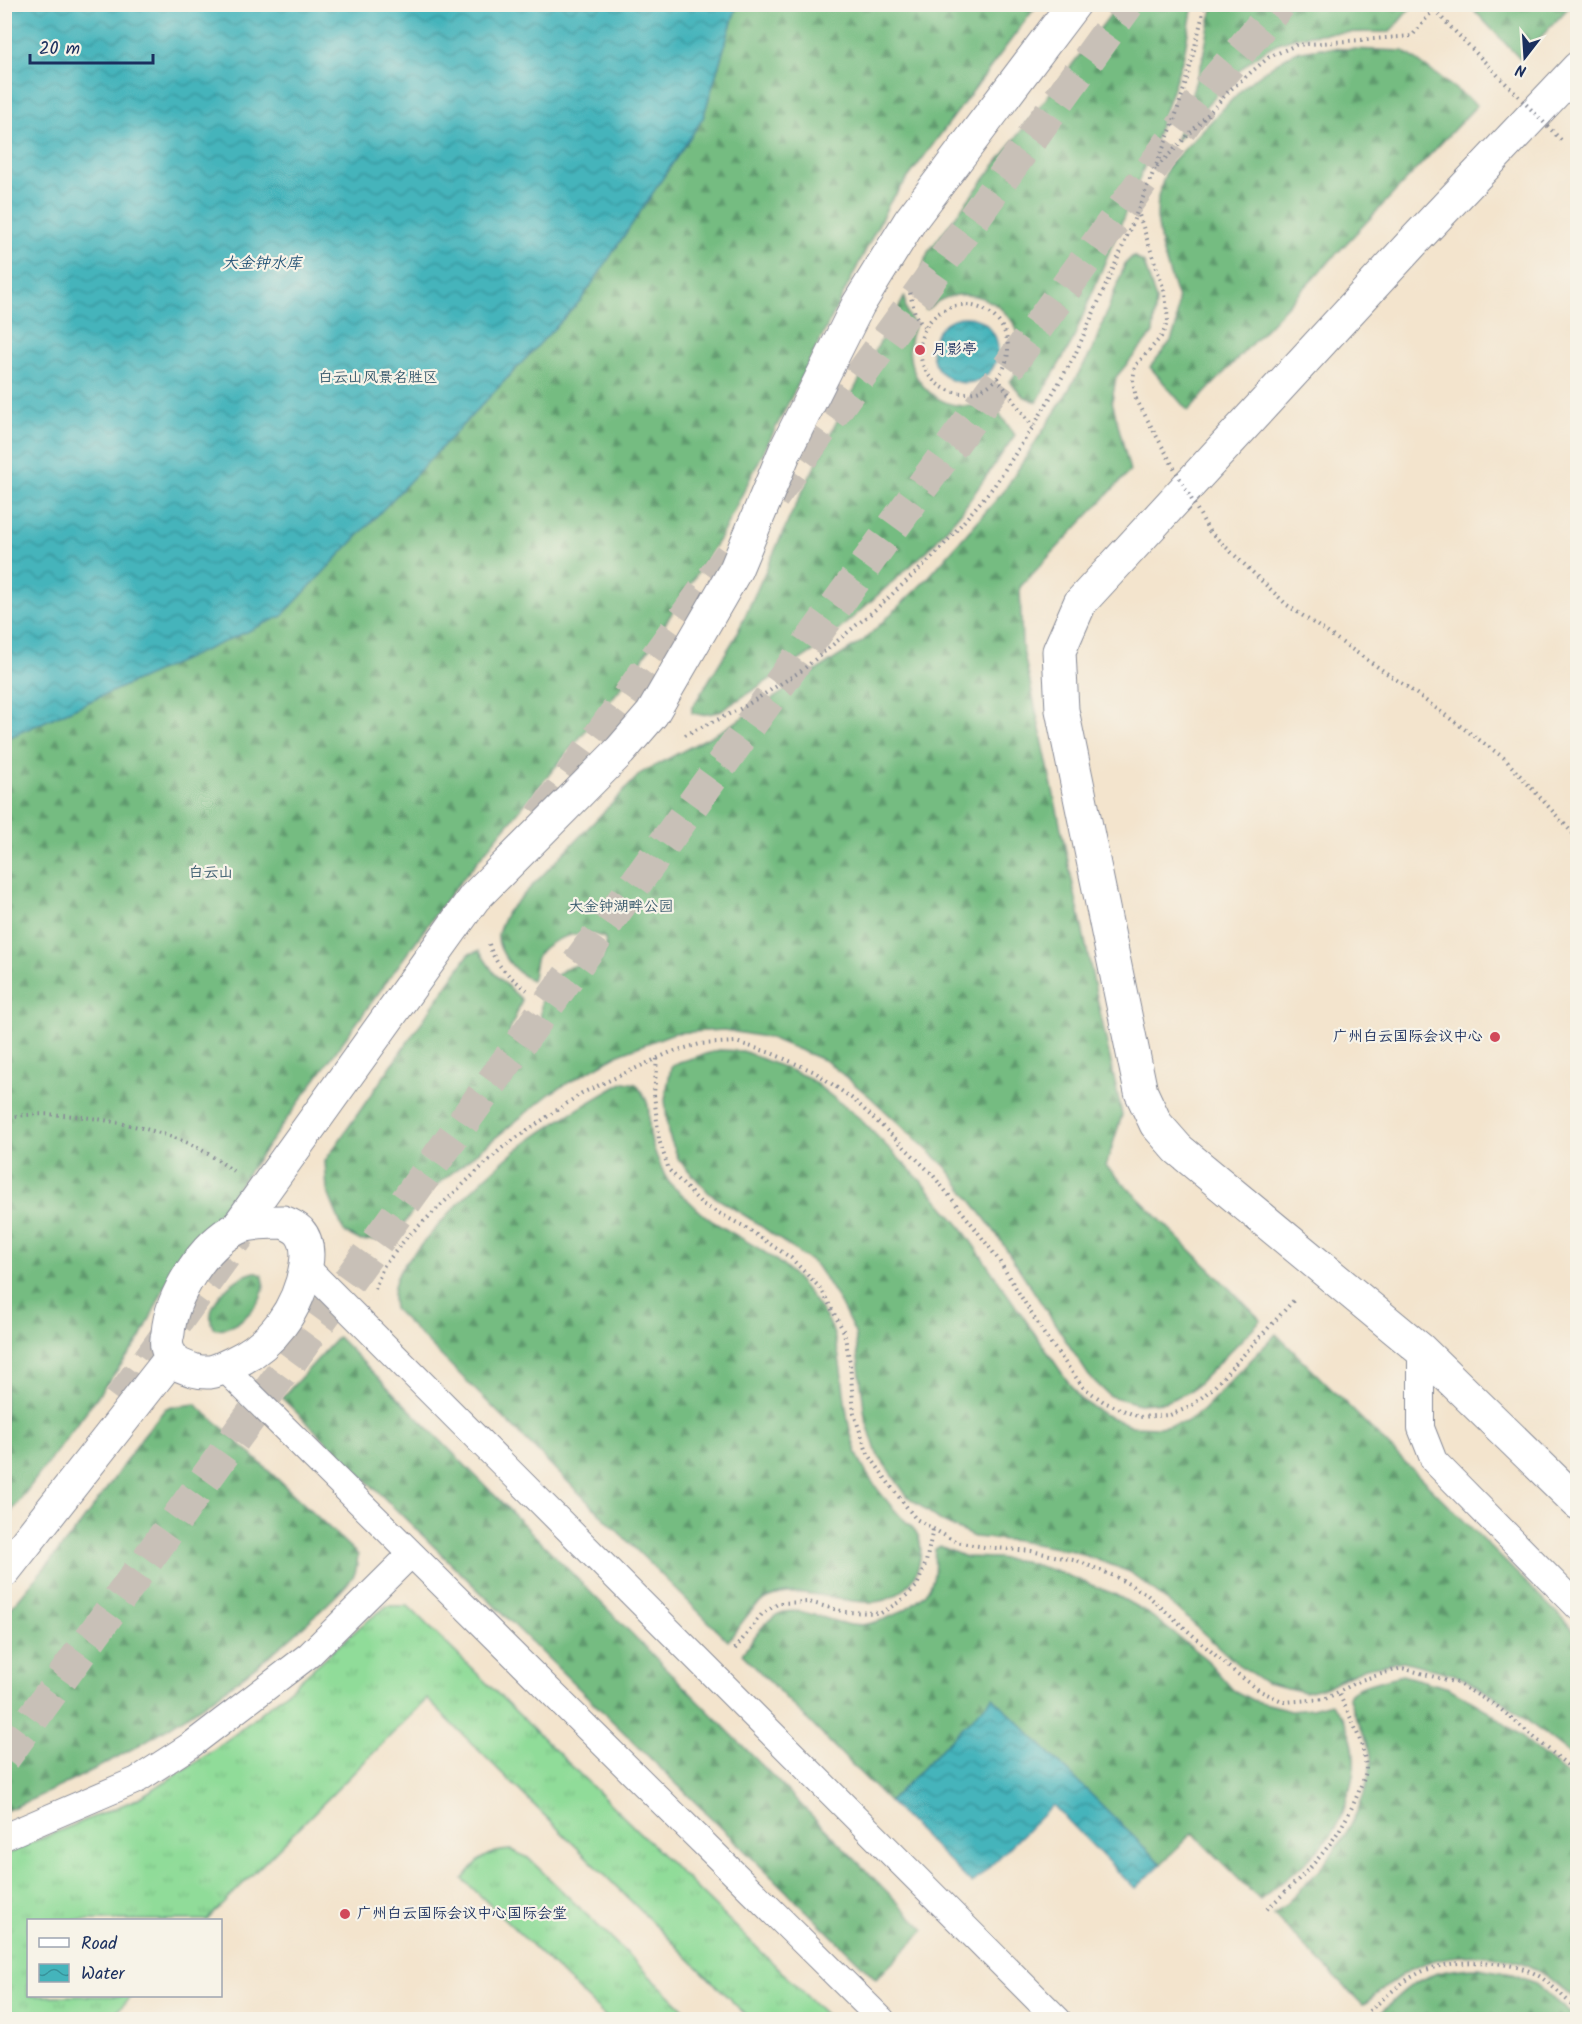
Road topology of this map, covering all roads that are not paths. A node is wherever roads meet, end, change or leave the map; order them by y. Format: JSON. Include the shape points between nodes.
{"nodes":[{"id":1,"x":1074,"y":4,"type":"edge"},
{"id":2,"x":1578,"y":68,"type":"edge"},
{"id":3,"x":237,"y":1228,"type":"junction"},
{"id":4,"x":305,"y":1266,"type":"junction"},
{"id":5,"x":1421,"y":1350,"type":"junction"},
{"id":6,"x":172,"y":1357,"type":"junction"},
{"id":7,"x":223,"y":1367,"type":"junction"},
{"id":8,"x":1578,"y":1503,"type":"edge"},
{"id":9,"x":411,"y":1554,"type":"junction"},
{"id":10,"x":4,"y":1571,"type":"edge"},
{"id":11,"x":1578,"y":1606,"type":"edge"},
{"id":12,"x":4,"y":1837,"type":"edge"},
{"id":13,"x":882,"y":2019,"type":"edge"},
{"id":14,"x":1058,"y":2019,"type":"edge"}],
"edges":[{"from":1,"to":3,"type":"street","via":[[910,221],[858,305],[786,449],[736,569],[652,714],[474,898]]},
{"from":2,"to":5,"type":"street","via":[[1080,603],[1059,651],[1062,710],[1141,1092],[1156,1124],[1178,1149]]},
{"from":3,"to":4,"type":"street","via":[[283,1222],[298,1230],[307,1245]]},
{"from":3,"to":6,"type":"street","via":[[196,1265],[177,1295],[166,1346]]},
{"from":4,"to":7,"type":"street","via":[[295,1302],[275,1334]]},
{"from":4,"to":14,"type":"lane"},
{"from":5,"to":8,"type":"street"},
{"from":5,"to":11,"type":"lane","via":[[1421,1428],[1434,1461]]},
{"from":6,"to":7,"type":"street","via":[[175,1363],[195,1372],[213,1372]]},
{"from":6,"to":10,"type":"street"},
{"from":7,"to":9,"type":"lane"},
{"from":9,"to":12,"type":"lane","via":[[309,1654],[191,1745],[137,1780]]},
{"from":9,"to":13,"type":"lane"}]}
